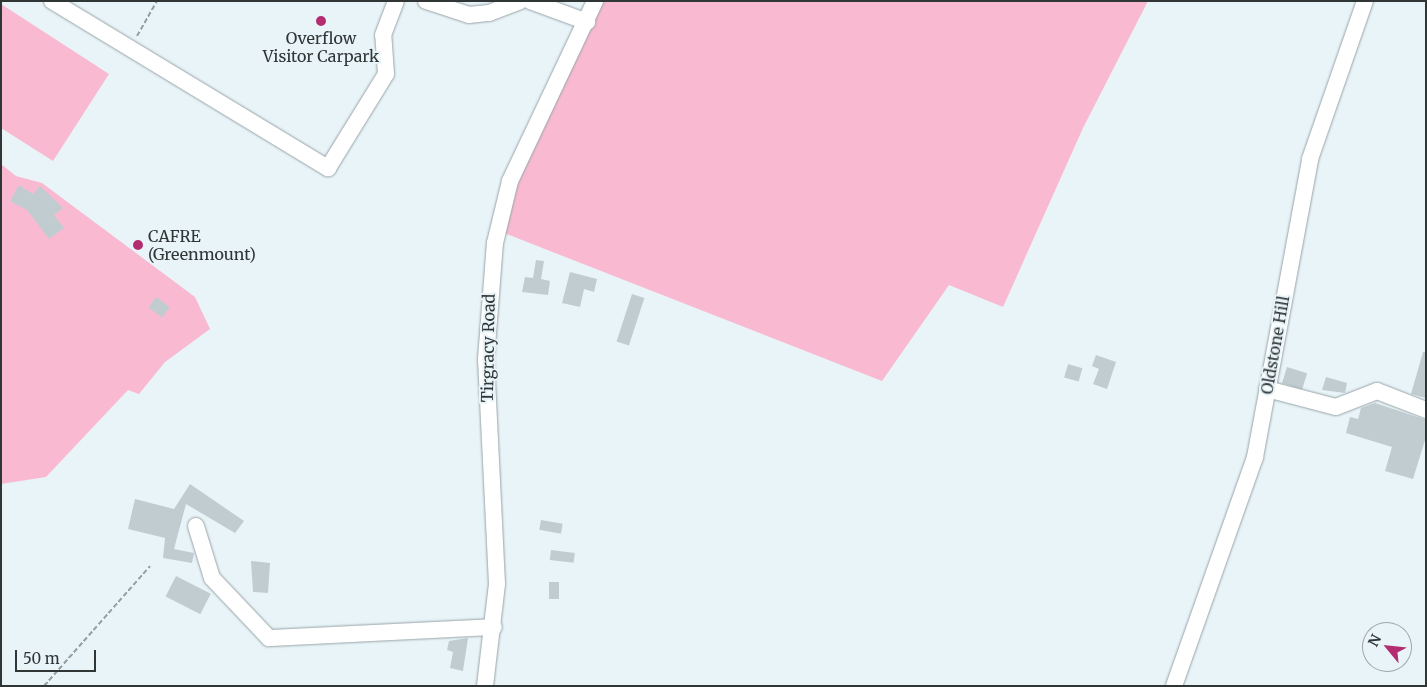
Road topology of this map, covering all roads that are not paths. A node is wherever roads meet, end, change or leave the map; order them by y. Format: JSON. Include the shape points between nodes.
{"nodes":[{"id":1,"x":52,"y":1,"type":"edge"},
{"id":2,"x":396,"y":1,"type":"edge"},
{"id":3,"x":520,"y":1,"type":"edge"},
{"id":4,"x":530,"y":1,"type":"edge"},
{"id":5,"x":595,"y":1,"type":"edge"},
{"id":6,"x":1365,"y":1,"type":"edge"},
{"id":7,"x":431,"y":2,"type":"edge"},
{"id":8,"x":587,"y":22,"type":"junction"},
{"id":9,"x":1267,"y":389,"type":"junction"},
{"id":10,"x":1426,"y":410,"type":"edge"},
{"id":11,"x":196,"y":526,"type":"dead end"},
{"id":12,"x":494,"y":627,"type":"junction"},
{"id":13,"x":485,"y":686,"type":"edge"},
{"id":14,"x":1174,"y":686,"type":"edge"}],
"edges":[{"from":1,"to":2,"type":"street","via":[[328,168],[386,74],[383,35]]},
{"from":3,"to":7,"type":"street","via":[[489,13],[469,15]]},
{"from":4,"to":8,"type":"street"},
{"from":5,"to":8,"type":"street","name":"Tirgracy Road"},
{"from":6,"to":9,"type":"street","name":"Oldstone Hill","via":[[1310,158]]},
{"from":8,"to":12,"type":"street","name":"Tirgracy Road","via":[[537,120],[500,214],[486,311],[496,561]]},
{"from":9,"to":10,"type":"street","via":[[1336,407],[1375,390]]},
{"from":9,"to":14,"type":"street","name":"Oldstone Hill","via":[[1255,457]]},
{"from":11,"to":12,"type":"street","via":[[212,578],[270,638]]},
{"from":12,"to":13,"type":"street","name":"Tirgracy Road"}]}
